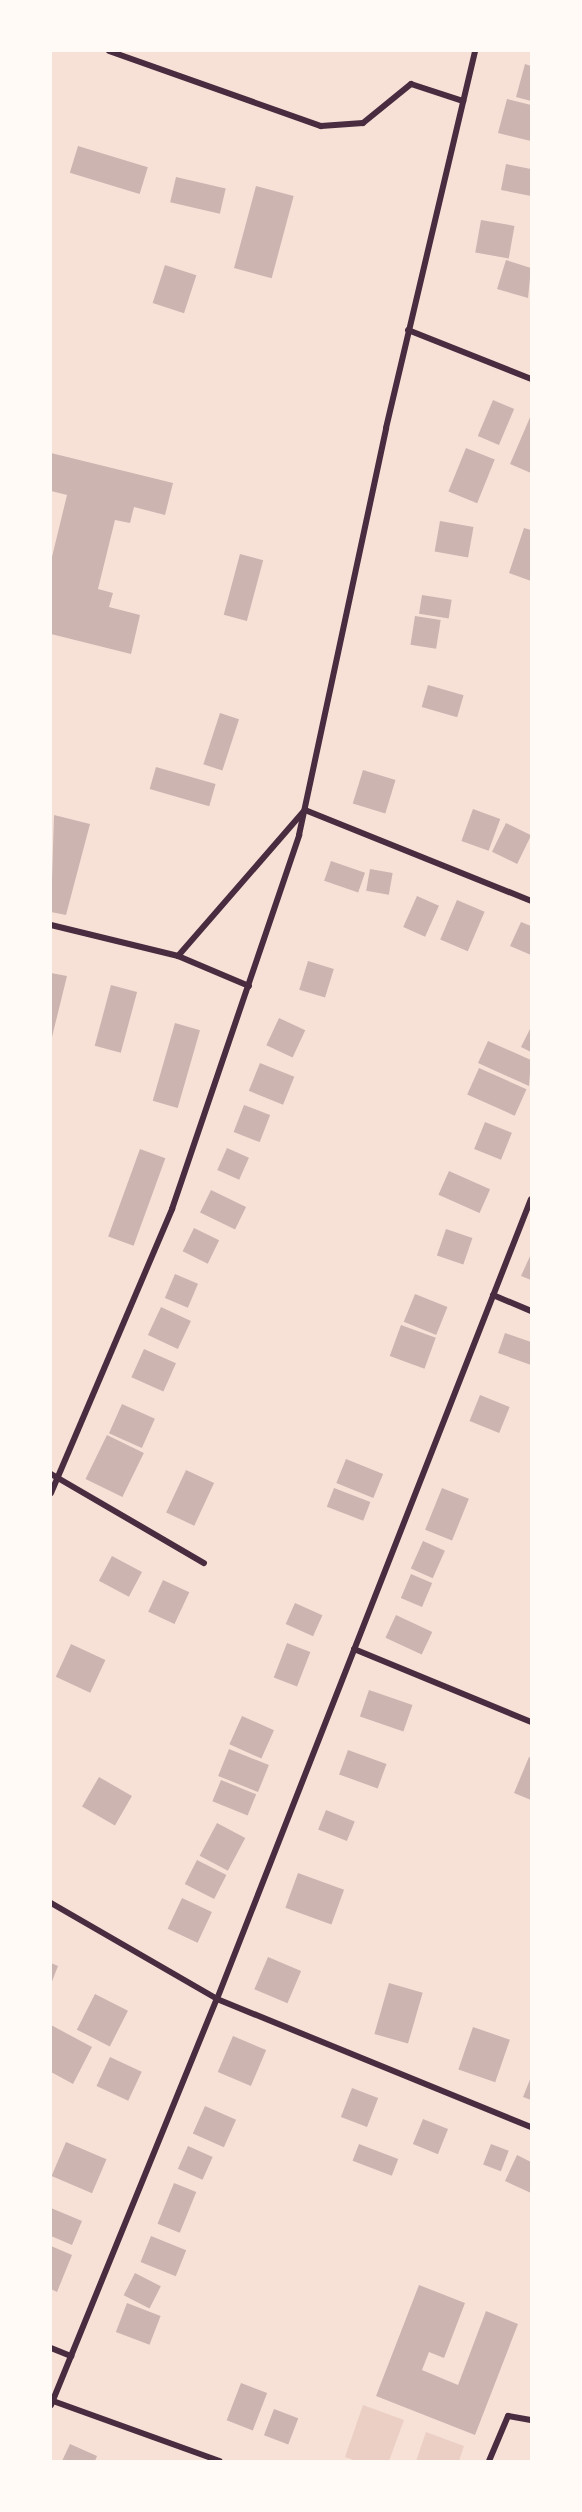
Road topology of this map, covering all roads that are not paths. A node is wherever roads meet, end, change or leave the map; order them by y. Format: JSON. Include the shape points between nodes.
{"nodes":[{"id":1,"x":109,"y":51,"type":"edge"},
{"id":2,"x":476,"y":51,"type":"edge"},
{"id":3,"x":463,"y":101,"type":"junction"},
{"id":4,"x":408,"y":330,"type":"junction"},
{"id":5,"x":531,"y":379,"type":"edge"},
{"id":6,"x":305,"y":810,"type":"junction"},
{"id":7,"x":531,"y":901,"type":"edge"},
{"id":8,"x":51,"y":925,"type":"edge"},
{"id":9,"x":178,"y":956,"type":"junction"},
{"id":10,"x":249,"y":986,"type":"junction"},
{"id":11,"x":531,"y":1199,"type":"edge"},
{"id":12,"x":494,"y":1295,"type":"junction"},
{"id":13,"x":531,"y":1311,"type":"edge"},
{"id":14,"x":54,"y":1475,"type":"edge"},
{"id":15,"x":51,"y":1493,"type":"edge"},
{"id":16,"x":204,"y":1563,"type":"dead end"},
{"id":17,"x":354,"y":1650,"type":"junction"},
{"id":18,"x":531,"y":1722,"type":"edge"},
{"id":19,"x":51,"y":1903,"type":"edge"},
{"id":20,"x":217,"y":1999,"type":"junction"},
{"id":21,"x":531,"y":2127,"type":"edge"},
{"id":22,"x":51,"y":2348,"type":"edge"},
{"id":23,"x":71,"y":2355,"type":"junction"},
{"id":24,"x":52,"y":2403,"type":"edge"},
{"id":25,"x":531,"y":2420,"type":"edge"},
{"id":26,"x":220,"y":2461,"type":"edge"},
{"id":27,"x":489,"y":2461,"type":"edge"}],
"edges":[{"from":1,"to":3,"type":"street","via":[[321,126],[363,123],[411,84]]},
{"from":2,"to":3,"type":"street"},
{"from":3,"to":4,"type":"street"},
{"from":4,"to":5,"type":"street"},
{"from":4,"to":6,"type":"street"},
{"from":6,"to":7,"type":"street"},
{"from":6,"to":9,"type":"street"},
{"from":6,"to":10,"type":"street"},
{"from":8,"to":9,"type":"street"},
{"from":9,"to":10,"type":"street"},
{"from":10,"to":14,"type":"street","via":[[172,1209]]},
{"from":11,"to":12,"type":"street"},
{"from":12,"to":13,"type":"street"},
{"from":12,"to":17,"type":"street"},
{"from":14,"to":15,"type":"street"},
{"from":14,"to":16,"type":"street"},
{"from":17,"to":18,"type":"street"},
{"from":17,"to":20,"type":"street"},
{"from":19,"to":20,"type":"street"},
{"from":20,"to":21,"type":"street"},
{"from":20,"to":23,"type":"street"},
{"from":22,"to":23,"type":"street"},
{"from":23,"to":24,"type":"street"},
{"from":24,"to":26,"type":"street"},
{"from":25,"to":27,"type":"street","via":[[508,2416]]}]}
